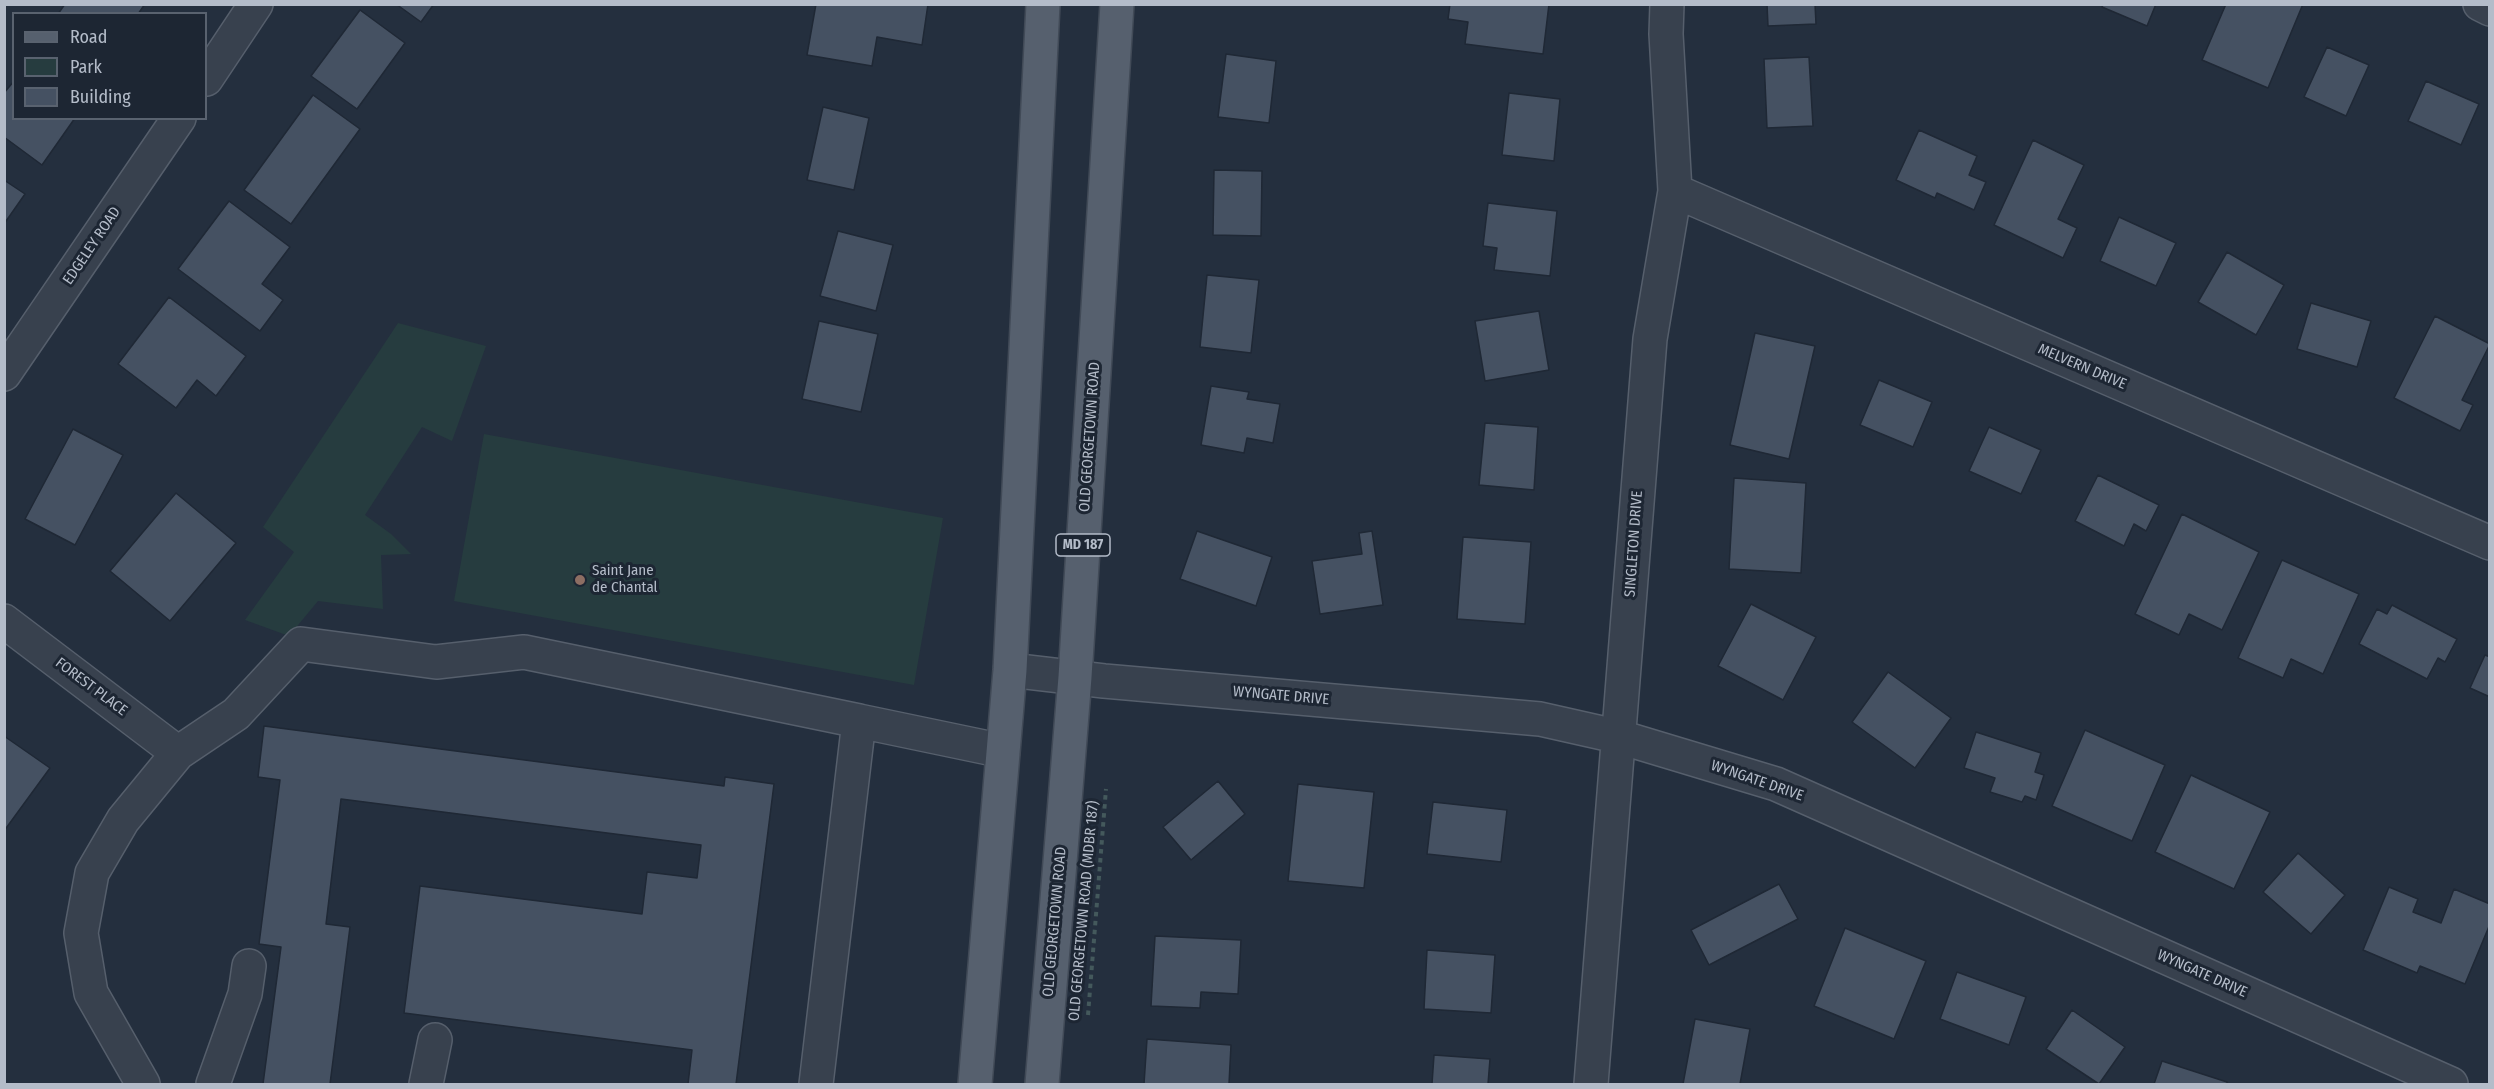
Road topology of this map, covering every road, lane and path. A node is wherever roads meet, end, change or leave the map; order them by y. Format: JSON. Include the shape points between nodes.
{"nodes":[{"id":1,"x":256,"y":4,"type":"edge"},
{"id":2,"x":1043,"y":4,"type":"edge"},
{"id":3,"x":1117,"y":4,"type":"edge"},
{"id":4,"x":1666,"y":4,"type":"edge"},
{"id":5,"x":2480,"y":4,"type":"edge"},
{"id":6,"x":2490,"y":9,"type":"edge"},
{"id":7,"x":207,"y":78,"type":"edge"},
{"id":8,"x":178,"y":120,"type":"edge"},
{"id":9,"x":1675,"y":191,"type":"junction"},
{"id":10,"x":4,"y":374,"type":"edge"},
{"id":11,"x":2490,"y":543,"type":"edge"},
{"id":12,"x":4,"y":621,"type":"edge"},
{"id":13,"x":1010,"y":670,"type":"junction"},
{"id":14,"x":1074,"y":677,"type":"junction"},
{"id":15,"x":859,"y":722,"type":"junction"},
{"id":16,"x":1620,"y":737,"type":"junction"},
{"id":17,"x":1003,"y":751,"type":"junction"},
{"id":18,"x":178,"y":753,"type":"junction"},
{"id":19,"x":1107,"y":784,"type":"dead end"},
{"id":20,"x":249,"y":966,"type":"dead end"},
{"id":21,"x":1088,"y":1018,"type":"dead end"},
{"id":22,"x":435,"y":1040,"type":"dead end"},
{"id":23,"x":143,"y":1084,"type":"edge"},
{"id":24,"x":213,"y":1084,"type":"edge"},
{"id":25,"x":426,"y":1084,"type":"edge"},
{"id":26,"x":816,"y":1084,"type":"edge"},
{"id":27,"x":975,"y":1084,"type":"edge"},
{"id":28,"x":1042,"y":1084,"type":"edge"},
{"id":29,"x":1591,"y":1084,"type":"edge"},
{"id":30,"x":2451,"y":1084,"type":"edge"}],
"edges":[{"from":1,"to":7,"type":"street"},
{"from":2,"to":13,"type":"main road"},
{"from":3,"to":14,"type":"main road","name":"OLD GEORGETOWN ROAD","number":"MD 187"},
{"from":4,"to":9,"type":"street","name":"SINGLETON DRIVE"},
{"from":5,"to":6,"type":"street"},
{"from":8,"to":10,"type":"street","name":"EDGELEY ROAD"},
{"from":9,"to":11,"type":"street","name":"MELVERN DRIVE"},
{"from":9,"to":16,"type":"street","name":"SINGLETON DRIVE","via":[[1650,339]]},
{"from":12,"to":18,"type":"street","name":"FOREST PLACE"},
{"from":13,"to":14,"type":"street","name":"WYNGATE DRIVE"},
{"from":13,"to":17,"type":"main road"},
{"from":14,"to":16,"type":"street","name":"WYNGATE DRIVE","via":[[1540,719]]},
{"from":14,"to":28,"type":"main road","name":"OLD GEORGETOWN ROAD","number":"MD 187"},
{"from":15,"to":17,"type":"street"},
{"from":15,"to":18,"type":"street","via":[[524,652],[436,662],[301,644],[236,714]]},
{"from":15,"to":26,"type":"street"},
{"from":16,"to":29,"type":"street","name":"SINGLETON DRIVE"},
{"from":16,"to":30,"type":"street","name":"WYNGATE DRIVE","via":[[1776,784]]},
{"from":17,"to":27,"type":"main road"},
{"from":18,"to":23,"type":"street","via":[[123,820],[92,873],[81,933],[91,993]]},
{"from":19,"to":21,"type":"path","name":"OLD GEORGETOWN ROAD (MDBR 187)"},
{"from":20,"to":24,"type":"street","via":[[245,994]]},
{"from":22,"to":25,"type":"street"}]}
